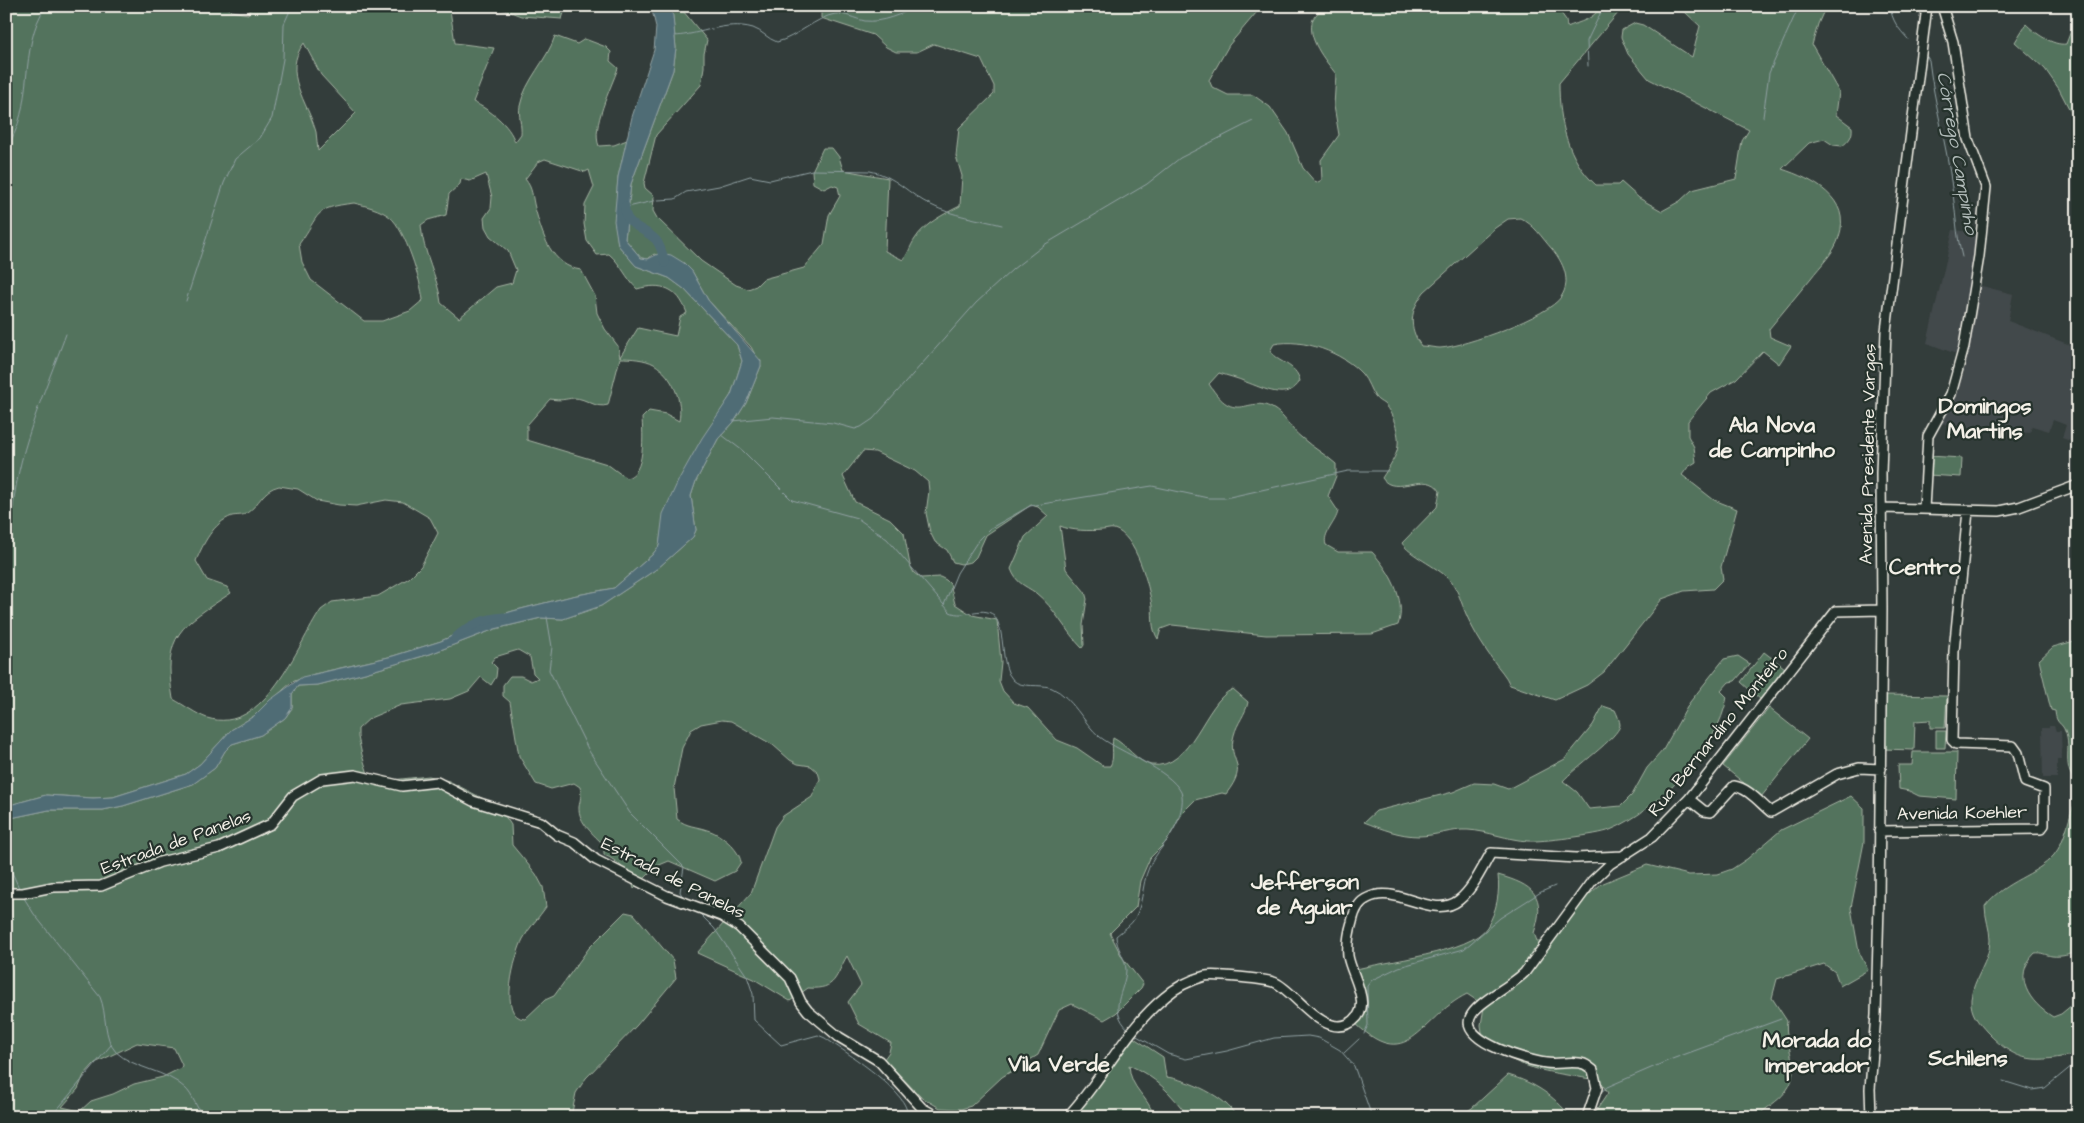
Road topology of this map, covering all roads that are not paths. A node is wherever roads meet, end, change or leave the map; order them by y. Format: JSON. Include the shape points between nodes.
{"nodes":[{"id":1,"x":1927,"y":6,"type":"edge"},
{"id":2,"x":1943,"y":10,"type":"edge"},
{"id":3,"x":1925,"y":19,"type":"junction"},
{"id":4,"x":2078,"y":485,"type":"edge"},
{"id":5,"x":1882,"y":508,"type":"junction"},
{"id":6,"x":1924,"y":509,"type":"junction"},
{"id":7,"x":1968,"y":511,"type":"junction"},
{"id":8,"x":1882,"y":610,"type":"junction"},
{"id":9,"x":1881,"y":769,"type":"junction"},
{"id":10,"x":1689,"y":799,"type":"junction"},
{"id":11,"x":1879,"y":830,"type":"junction"},
{"id":12,"x":1623,"y":856,"type":"junction"},
{"id":13,"x":6,"y":893,"type":"edge"},
{"id":14,"x":938,"y":1117,"type":"edge"},
{"id":15,"x":1067,"y":1117,"type":"edge"},
{"id":16,"x":1587,"y":1117,"type":"edge"},
{"id":17,"x":1871,"y":1117,"type":"edge"}],
"edges":[{"from":1,"to":3,"type":"street","name":"Avenida Presidente Vargas"},
{"from":2,"to":3,"type":"street","via":[[1931,13]]},
{"from":2,"to":6,"type":"street","via":[[1959,70],[1968,139],[1986,186],[1964,347],[1951,394],[1928,436]]},
{"from":3,"to":5,"type":"street","name":"Avenida Presidente Vargas","via":[[1886,331]]},
{"from":4,"to":7,"type":"street","via":[[2015,509]]},
{"from":5,"to":6,"type":"street"},
{"from":5,"to":8,"type":"street","name":"Avenida Presidente Vargas"},
{"from":6,"to":7,"type":"street"},
{"from":7,"to":11,"type":"street","name":"Avenida Koehler","via":[[1954,650],[1952,740],[1956,744],[2012,746],[2018,753],[2025,782],[2030,786],[2043,787],[2044,824],[2041,829]]},
{"from":8,"to":9,"type":"street","name":"Avenida Presidente Vargas"},
{"from":8,"to":10,"type":"street","name":"Rua Bernardino Monteiro","via":[[1836,611]]},
{"from":9,"to":10,"type":"street","via":[[1858,768],[1837,774],[1771,812],[1746,790],[1734,786],[1710,812]]},
{"from":9,"to":11,"type":"street","name":"Avenida Presidente Vargas"},
{"from":10,"to":12,"type":"street","name":"Rua Bernardino Monteiro","via":[[1652,837]]},
{"from":11,"to":17,"type":"street","name":"Avenida Presidente Vargas"},
{"from":12,"to":15,"type":"street","via":[[1491,853],[1456,902],[1438,906],[1385,894],[1370,896],[1362,901],[1353,916],[1348,954],[1361,993],[1361,1008],[1355,1019],[1347,1024],[1328,1023],[1312,1014],[1288,990],[1268,979],[1206,975],[1164,997],[1120,1046],[1086,1097]]},
{"from":12,"to":16,"type":"street","name":"Rua Bernardino Monteiro","via":[[1602,871],[1574,904],[1525,972],[1476,1009],[1468,1025],[1480,1038],[1509,1053],[1546,1064],[1585,1064],[1594,1070],[1597,1088]]},
{"from":13,"to":14,"type":"street","name":"Estrada de Panelas","via":[[101,886],[160,862],[219,848],[271,824],[293,796],[322,779],[355,775],[402,786],[437,782],[473,801],[541,822],[596,860],[739,927],[790,978],[808,1011],[839,1038],[879,1061],[922,1108]]}]}
